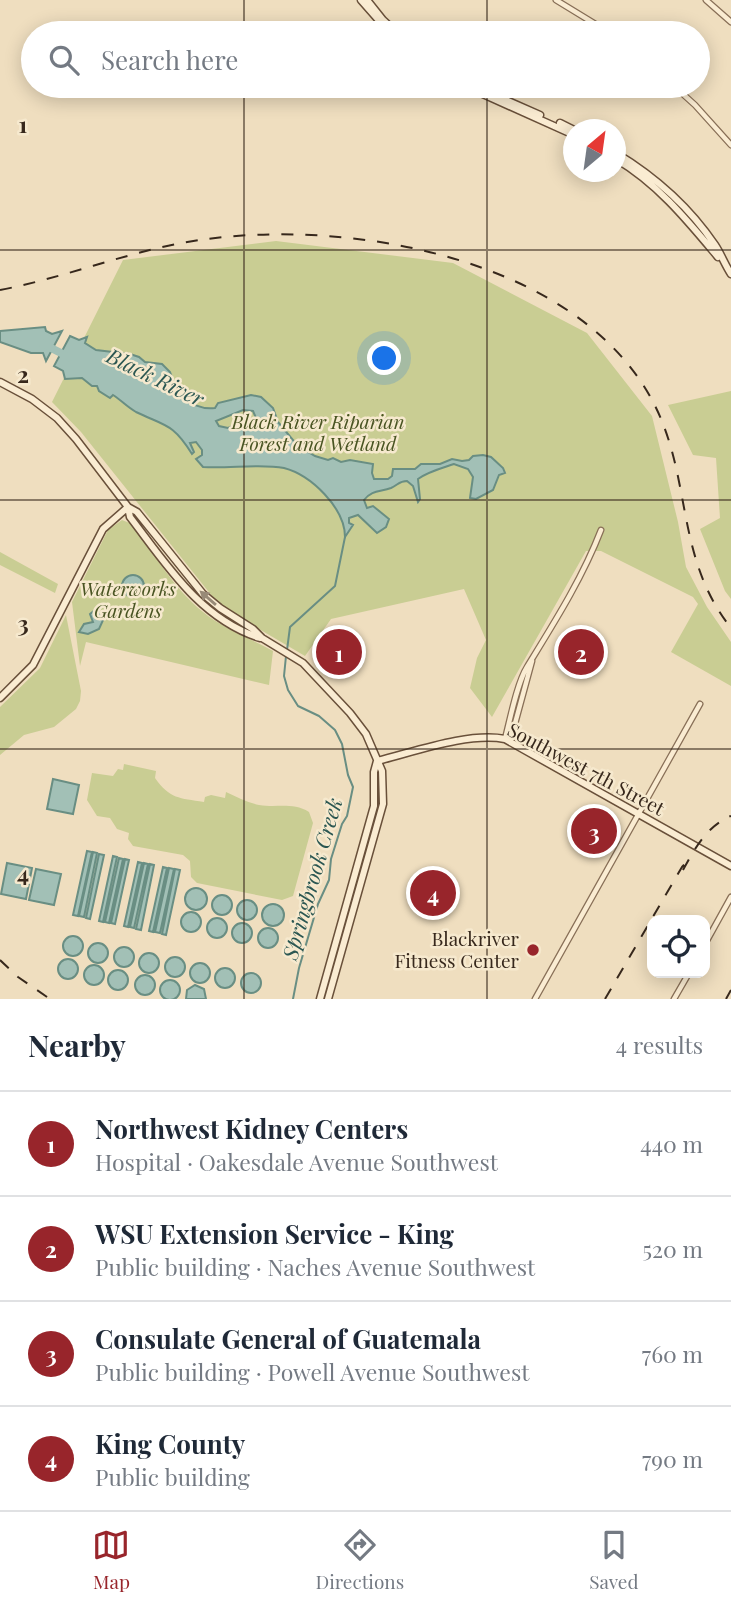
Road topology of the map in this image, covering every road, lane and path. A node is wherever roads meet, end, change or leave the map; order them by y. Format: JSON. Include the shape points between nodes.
{"nodes":[{"id":1,"x":361,"y":0,"type":"edge"},
{"id":2,"x":367,"y":0,"type":"edge"},
{"id":3,"x":556,"y":0,"type":"edge"},
{"id":4,"x":706,"y":0,"type":"edge"},
{"id":5,"x":379,"y":21,"type":"edge"},
{"id":6,"x":384,"y":21,"type":"edge"},
{"id":7,"x":590,"y":21,"type":"edge"},
{"id":8,"x":731,"y":22,"type":"edge"},
{"id":9,"x":493,"y":98,"type":"edge"},
{"id":10,"x":500,"y":98,"type":"edge"},
{"id":11,"x":687,"y":98,"type":"edge"},
{"id":12,"x":563,"y":127,"type":"edge"},
{"id":13,"x":563,"y":128,"type":"edge"},
{"id":14,"x":731,"y":145,"type":"edge"},
{"id":15,"x":626,"y":161,"type":"edge"},
{"id":16,"x":626,"y":167,"type":"edge"},
{"id":17,"x":727,"y":267,"type":"junction"},
{"id":18,"x":731,"y":274,"type":"edge"},
{"id":19,"x":0,"y":382,"type":"edge"},
{"id":20,"x":128,"y":507,"type":"junction"},
{"id":21,"x":601,"y":530,"type":"dead end"},
{"id":22,"x":262,"y":638,"type":"junction"},
{"id":23,"x":0,"y":698,"type":"edge"},
{"id":24,"x":700,"y":704,"type":"dead end"},
{"id":25,"x":507,"y":741,"type":"junction"},
{"id":26,"x":377,"y":761,"type":"junction"},
{"id":27,"x":638,"y":814,"type":"junction"},
{"id":28,"x":364,"y":842,"type":"junction"},
{"id":29,"x":731,"y":866,"type":"edge"},
{"id":30,"x":356,"y":897,"type":"junction"},
{"id":31,"x":731,"y":897,"type":"edge"},
{"id":32,"x":710,"y":935,"type":"edge"},
{"id":33,"x":686,"y":978,"type":"edge"},
{"id":34,"x":324,"y":999,"type":"edge"},
{"id":35,"x":535,"y":999,"type":"edge"},
{"id":36,"x":674,"y":999,"type":"edge"}],
"edges":[{"from":1,"to":5,"type":"street"},
{"from":2,"to":6,"type":"street"},
{"from":3,"to":7,"type":"street"},
{"from":4,"to":8,"type":"street"},
{"from":9,"to":13,"type":"street"},
{"from":10,"to":12,"type":"street"},
{"from":11,"to":14,"type":"street"},
{"from":15,"to":17,"type":"street","via":[[685,208]]},
{"from":16,"to":17,"type":"street","via":[[679,210]]},
{"from":17,"to":18,"type":"street"},
{"from":19,"to":20,"type":"street","via":[[57,418]]},
{"from":22,"to":20,"type":"street","one_way":true,"via":[[203,594],[137,512]]},
{"from":20,"to":22,"type":"street","via":[[130,517],[184,587],[206,608]]},
{"from":20,"to":23,"type":"street","via":[[103,529],[33,665]]},
{"from":21,"to":25,"type":"street","via":[[533,660]]},
{"from":22,"to":26,"type":"street","via":[[295,657],[358,722]]},
{"from":24,"to":27,"type":"street"},
{"from":25,"to":26,"type":"street","name":"Southwest 7th Street","via":[[471,738]]},
{"from":25,"to":27,"type":"street","name":"Southwest 7th Street"},
{"from":26,"to":28,"type":"street","via":[[374,806]]},
{"from":26,"to":30,"type":"street","via":[[383,771],[383,804]]},
{"from":27,"to":29,"type":"street","name":"Southwest 7th Street"},
{"from":27,"to":35,"type":"street"},
{"from":28,"to":30,"type":"street"},
{"from":28,"to":34,"type":"street"},
{"from":30,"to":34,"type":"street"},
{"from":31,"to":32,"type":"street"},
{"from":33,"to":36,"type":"street"}]}
